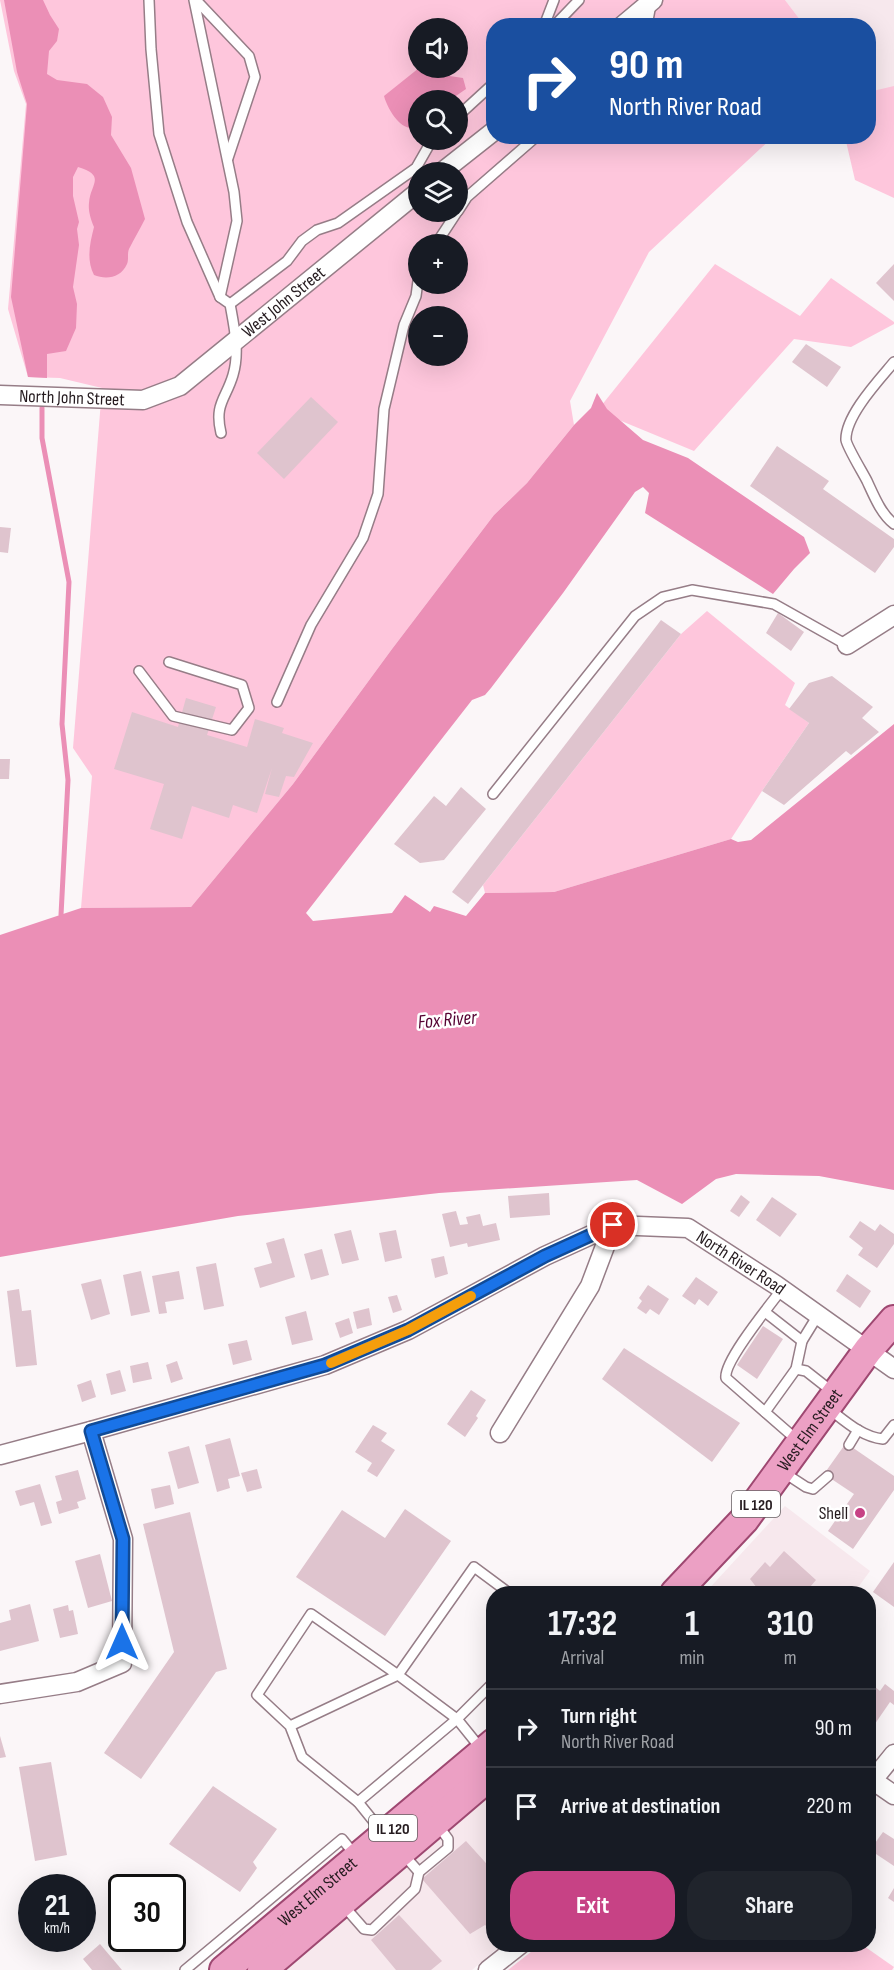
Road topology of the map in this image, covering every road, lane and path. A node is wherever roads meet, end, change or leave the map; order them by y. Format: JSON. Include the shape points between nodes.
{"nodes":[{"id":1,"x":148,"y":0,"type":"edge"},
{"id":2,"x":195,"y":0,"type":"edge"},
{"id":3,"x":554,"y":0,"type":"edge"},
{"id":4,"x":579,"y":0,"type":"edge"},
{"id":5,"x":652,"y":0,"type":"edge"},
{"id":6,"x":547,"y":18,"type":"edge"},
{"id":7,"x":562,"y":18,"type":"edge"},
{"id":8,"x":631,"y":18,"type":"edge"},
{"id":9,"x":649,"y":18,"type":"edge"},
{"id":10,"x":486,"y":90,"type":"edge"},
{"id":11,"x":468,"y":107,"type":"edge"},
{"id":12,"x":486,"y":136,"type":"edge"},
{"id":13,"x":528,"y":144,"type":"edge"},
{"id":14,"x":426,"y":150,"type":"edge"},
{"id":15,"x":227,"y":160,"type":"junction"},
{"id":16,"x":454,"y":162,"type":"edge"},
{"id":17,"x":468,"y":195,"type":"edge"},
{"id":18,"x":408,"y":200,"type":"edge"},
{"id":19,"x":416,"y":294,"type":"edge"},
{"id":20,"x":220,"y":297,"type":"junction"},
{"id":21,"x":230,"y":304,"type":"junction"},
{"id":22,"x":236,"y":341,"type":"junction"},
{"id":23,"x":894,"y":362,"type":"edge"},
{"id":24,"x":0,"y":395,"type":"edge"},
{"id":25,"x":142,"y":400,"type":"joint"},
{"id":26,"x":221,"y":433,"type":"dead end"},
{"id":27,"x":894,"y":524,"type":"edge"},
{"id":28,"x":894,"y":615,"type":"edge"},
{"id":29,"x":847,"y":645,"type":"joint"},
{"id":30,"x":169,"y":662,"type":"dead end"},
{"id":31,"x":139,"y":671,"type":"dead end"},
{"id":32,"x":277,"y":702,"type":"dead end"},
{"id":33,"x":494,"y":794,"type":"dead end"},
{"id":34,"x":613,"y":1225,"type":"junction"},
{"id":35,"x":782,"y":1289,"type":"junction"},
{"id":36,"x":765,"y":1312,"type":"junction"},
{"id":37,"x":818,"y":1315,"type":"junction"},
{"id":38,"x":894,"y":1320,"type":"edge"},
{"id":39,"x":802,"y":1341,"type":"junction"},
{"id":40,"x":868,"y":1350,"type":"junction"},
{"id":41,"x":796,"y":1369,"type":"junction"},
{"id":42,"x":894,"y":1369,"type":"edge"},
{"id":43,"x":831,"y":1401,"type":"junction"},
{"id":44,"x":765,"y":1412,"type":"junction"},
{"id":45,"x":894,"y":1425,"type":"edge"},
{"id":46,"x":858,"y":1430,"type":"junction"},
{"id":47,"x":91,"y":1431,"type":"junction"},
{"id":48,"x":500,"y":1433,"type":"dead end"},
{"id":49,"x":801,"y":1443,"type":"junction"},
{"id":50,"x":849,"y":1445,"type":"dead end"},
{"id":51,"x":0,"y":1455,"type":"edge"},
{"id":52,"x":781,"y":1470,"type":"junction"},
{"id":53,"x":828,"y":1476,"type":"dead end"},
{"id":54,"x":499,"y":1586,"type":"edge"},
{"id":55,"x":682,"y":1586,"type":"edge"},
{"id":56,"x":398,"y":1675,"type":"junction"},
{"id":57,"x":486,"y":1690,"type":"edge"},
{"id":58,"x":0,"y":1694,"type":"edge"},
{"id":59,"x":457,"y":1719,"type":"junction"},
{"id":60,"x":290,"y":1726,"type":"junction"},
{"id":61,"x":486,"y":1752,"type":"edge"},
{"id":62,"x":894,"y":1754,"type":"edge"},
{"id":63,"x":486,"y":1760,"type":"edge"},
{"id":64,"x":876,"y":1775,"type":"edge"},
{"id":65,"x":876,"y":1785,"type":"edge"},
{"id":66,"x":894,"y":1795,"type":"edge"},
{"id":67,"x":358,"y":1802,"type":"junction"},
{"id":68,"x":429,"y":1813,"type":"junction"},
{"id":69,"x":392,"y":1843,"type":"junction"},
{"id":70,"x":419,"y":1872,"type":"junction"},
{"id":71,"x":324,"y":1880,"type":"junction"},
{"id":72,"x":289,"y":1909,"type":"junction"},
{"id":73,"x":253,"y":1930,"type":"junction"},
{"id":74,"x":511,"y":1952,"type":"edge"},
{"id":75,"x":185,"y":1970,"type":"edge"},
{"id":76,"x":224,"y":1970,"type":"edge"},
{"id":77,"x":262,"y":1970,"type":"edge"},
{"id":78,"x":488,"y":1970,"type":"edge"}],
"edges":[{"from":1,"to":20,"type":"lane","via":[[159,134],[187,222]]},
{"from":2,"to":15,"type":"lane"},
{"from":2,"to":15,"type":"lane","via":[[249,56],[255,77]]},
{"from":3,"to":6,"type":"lane"},
{"from":4,"to":7,"type":"lane"},
{"from":5,"to":8,"type":"street"},
{"from":5,"to":9,"type":"lane"},
{"from":10,"to":11,"type":"lane"},
{"from":12,"to":16,"type":"street"},
{"from":13,"to":17,"type":"lane"},
{"from":14,"to":21,"type":"lane","via":[[416,168],[338,223],[317,230],[302,241],[287,261]]},
{"from":15,"to":20,"type":"lane","via":[[237,222]]},
{"from":18,"to":22,"type":"street","name":"West John Street"},
{"from":19,"to":32,"type":"lane","via":[[404,325],[384,409],[378,494],[371,516],[363,538],[311,625]]},
{"from":20,"to":21,"type":"lane"},
{"from":21,"to":22,"type":"lane"},
{"from":22,"to":25,"type":"street","name":"West John Street","via":[[180,386]]},
{"from":22,"to":26,"type":"lane","via":[[234,374],[218,408]]},
{"from":23,"to":27,"type":"lane","via":[[850,421],[846,441],[874,498]]},
{"from":24,"to":25,"type":"street","name":"North John Street"},
{"from":28,"to":29,"type":"street"},
{"from":29,"to":33,"type":"lane","via":[[774,604],[692,590],[663,597],[635,616]]},
{"from":30,"to":31,"type":"lane","via":[[242,685],[249,708],[232,730],[173,716]]},
{"from":34,"to":35,"type":"street","name":"North River Road","via":[[688,1228]]},
{"from":34,"to":47,"type":"street","name":"North River Road","via":[[545,1256],[408,1330],[325,1365]]},
{"from":34,"to":48,"type":"street","via":[[590,1286]]},
{"from":35,"to":36,"type":"lane"},
{"from":35,"to":37,"type":"street","name":"North River Road"},
{"from":36,"to":39,"type":"lane"},
{"from":36,"to":44,"type":"lane","via":[[725,1372],[726,1378]]},
{"from":37,"to":39,"type":"lane"},
{"from":37,"to":40,"type":"street","name":"North River Road"},
{"from":38,"to":40,"type":"main road","name":"West Elm Street","number":"IL 120"},
{"from":39,"to":41,"type":"lane"},
{"from":40,"to":42,"type":"street","name":"North River Road"},
{"from":40,"to":43,"type":"main road","name":"West Elm Street","number":"IL 120"},
{"from":41,"to":43,"type":"lane","via":[[806,1371]]},
{"from":41,"to":44,"type":"lane"},
{"from":43,"to":46,"type":"lane"},
{"from":43,"to":49,"type":"main road","name":"West Elm Street","number":"IL 120"},
{"from":44,"to":49,"type":"lane"},
{"from":45,"to":46,"type":"lane","via":[[883,1439]]},
{"from":46,"to":50,"type":"lane"},
{"from":47,"to":51,"type":"street","name":"North River Road"},
{"from":47,"to":58,"type":"street","via":[[123,1539],[122,1663],[77,1682]]},
{"from":49,"to":52,"type":"main road","name":"West Elm Street","number":"IL 120"},
{"from":52,"to":53,"type":"lane","via":[[813,1489]]},
{"from":52,"to":55,"type":"main road","name":"West Elm Street","number":"IL 120","via":[[744,1520]]},
{"from":54,"to":56,"type":"lane","via":[[474,1567]]},
{"from":56,"to":59,"type":"lane"},
{"from":56,"to":60,"type":"lane"},
{"from":56,"to":60,"type":"lane","via":[[311,1614],[257,1695]]},
{"from":57,"to":59,"type":"lane"},
{"from":59,"to":61,"type":"lane"},
{"from":59,"to":67,"type":"lane"},
{"from":60,"to":67,"type":"lane","via":[[302,1757]]},
{"from":62,"to":64,"type":"street"},
{"from":63,"to":68,"type":"main road","name":"West Elm Street","number":"IL 120"},
{"from":65,"to":66,"type":"street"},
{"from":67,"to":69,"type":"lane"},
{"from":68,"to":69,"type":"main road","name":"West Elm Street","number":"IL 120"},
{"from":68,"to":70,"type":"lane","via":[[448,1839],[448,1848]]},
{"from":69,"to":70,"type":"lane"},
{"from":69,"to":71,"type":"main road","name":"West Elm Street","number":"IL 120"},
{"from":69,"to":71,"type":"main road","name":"West Elm Street","number":"IL 120","via":[[357,1857]]},
{"from":70,"to":71,"type":"lane","via":[[415,1889],[372,1930],[364,1929]]},
{"from":71,"to":72,"type":"main road","name":"West Elm Street","number":"IL 120"},
{"from":72,"to":73,"type":"main road","name":"West Elm Street","number":"IL 120"},
{"from":72,"to":77,"type":"main road","name":"West Elm Street","number":"IL 120"},
{"from":73,"to":75,"type":"lane"},
{"from":73,"to":76,"type":"main road","name":"West Elm Street","number":"IL 120"},
{"from":74,"to":78,"type":"street"}]}
